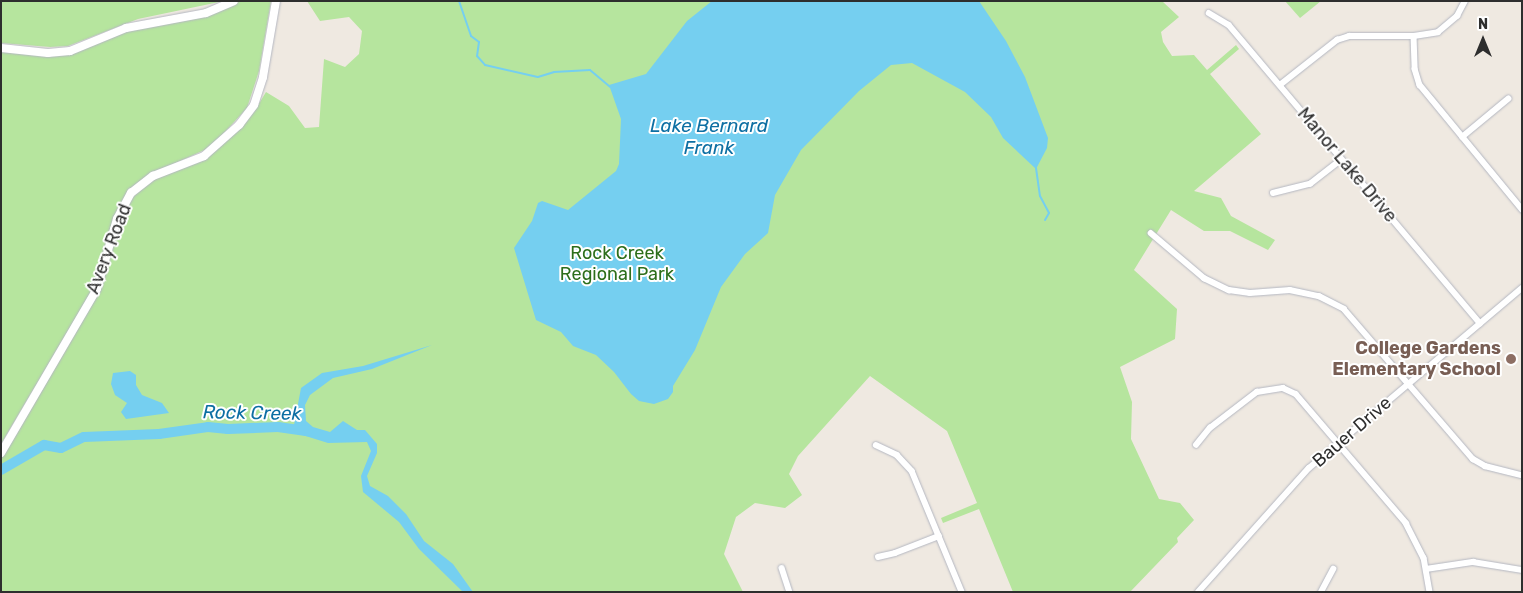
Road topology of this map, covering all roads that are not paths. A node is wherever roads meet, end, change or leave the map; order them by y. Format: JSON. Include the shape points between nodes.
{"nodes":[{"id":1,"x":234,"y":1,"type":"edge"},
{"id":2,"x":276,"y":1,"type":"edge"},
{"id":3,"x":1465,"y":1,"type":"edge"},
{"id":4,"x":1208,"y":13,"type":"dead end"},
{"id":5,"x":1414,"y":36,"type":"junction"},
{"id":6,"x":1,"y":48,"type":"edge"},
{"id":7,"x":1280,"y":85,"type":"junction"},
{"id":8,"x":1508,"y":99,"type":"dead end"},
{"id":9,"x":1462,"y":137,"type":"junction"},
{"id":10,"x":1341,"y":160,"type":"junction"},
{"id":11,"x":1273,"y":193,"type":"dead end"},
{"id":12,"x":1522,"y":209,"type":"edge"},
{"id":13,"x":1151,"y":232,"type":"dead end"},
{"id":14,"x":1522,"y":288,"type":"edge"},
{"id":15,"x":1480,"y":323,"type":"junction"},
{"id":16,"x":1408,"y":384,"type":"junction"},
{"id":17,"x":1339,"y":443,"type":"junction"},
{"id":18,"x":876,"y":445,"type":"dead end"},
{"id":19,"x":1196,"y":445,"type":"dead end"},
{"id":20,"x":1,"y":453,"type":"edge"},
{"id":21,"x":1522,"y":475,"type":"edge"},
{"id":22,"x":939,"y":536,"type":"junction"},
{"id":23,"x":878,"y":557,"type":"dead end"},
{"id":24,"x":782,"y":568,"type":"dead end"},
{"id":25,"x":1333,"y":569,"type":"dead end"},
{"id":26,"x":1426,"y":569,"type":"junction"},
{"id":27,"x":1522,"y":570,"type":"edge"},
{"id":28,"x":790,"y":592,"type":"edge"},
{"id":29,"x":962,"y":592,"type":"edge"},
{"id":30,"x":1198,"y":592,"type":"edge"},
{"id":31,"x":1321,"y":592,"type":"edge"},
{"id":32,"x":1430,"y":592,"type":"edge"}],
"edges":[{"from":1,"to":6,"type":"street","via":[[206,13],[126,28],[70,51],[48,53]]},
{"from":2,"to":20,"type":"street","name":"Avery Road","via":[[263,77],[254,105],[239,125],[204,156],[153,176],[131,193],[117,219],[97,289]]},
{"from":3,"to":5,"type":"street","via":[[1447,27]]},
{"from":4,"to":7,"type":"street","name":"Manor Lake Drive","via":[[1229,25]]},
{"from":5,"to":7,"type":"street","via":[[1348,36],[1337,40]]},
{"from":5,"to":9,"type":"street","via":[[1415,69],[1420,85]]},
{"from":7,"to":10,"type":"street","name":"Manor Lake Drive"},
{"from":8,"to":9,"type":"street"},
{"from":9,"to":12,"type":"street"},
{"from":10,"to":11,"type":"street","via":[[1310,184]]},
{"from":10,"to":15,"type":"street","name":"Manor Lake Drive"},
{"from":13,"to":16,"type":"street","via":[[1204,278],[1229,290],[1250,293],[1290,290],[1331,302],[1356,323]]},
{"from":14,"to":15,"type":"street","name":"Bauer Drive"},
{"from":15,"to":16,"type":"street","name":"Bauer Drive"},
{"from":16,"to":17,"type":"street","name":"Bauer Drive"},
{"from":16,"to":21,"type":"street","via":[[1473,459],[1485,466]]},
{"from":17,"to":19,"type":"street","via":[[1296,394],[1283,388],[1268,389],[1247,397],[1210,428]]},
{"from":17,"to":26,"type":"street","via":[[1406,523]]},
{"from":17,"to":30,"type":"street","name":"Bauer Drive","via":[[1309,468]]},
{"from":18,"to":22,"type":"street","via":[[897,455],[912,471]]},
{"from":22,"to":23,"type":"street"},
{"from":22,"to":29,"type":"street"},
{"from":24,"to":28,"type":"street"},
{"from":25,"to":31,"type":"street"},
{"from":26,"to":27,"type":"street","via":[[1473,562]]},
{"from":26,"to":32,"type":"street"}]}
